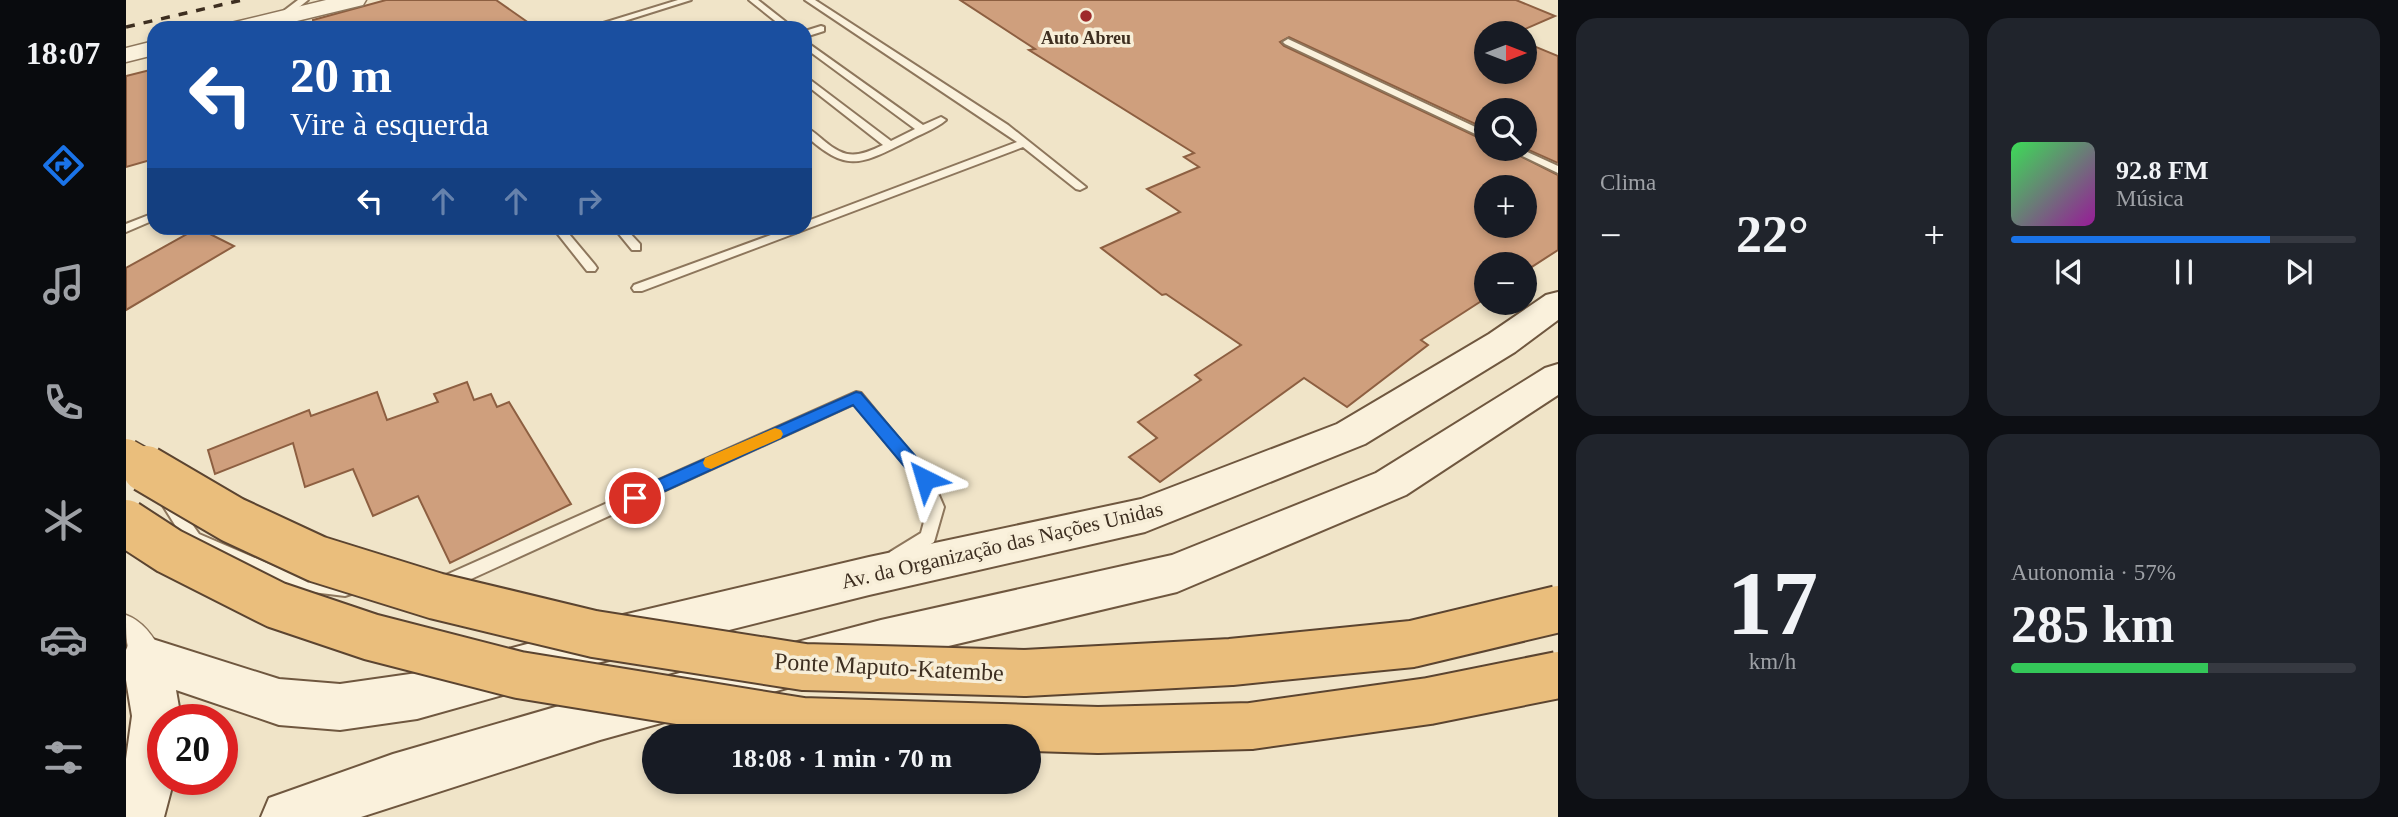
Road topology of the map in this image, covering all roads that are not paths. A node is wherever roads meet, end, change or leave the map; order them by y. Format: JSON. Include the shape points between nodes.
{"nodes":[{"id":1,"x":304,"y":0,"type":"edge"},
{"id":2,"x":355,"y":0,"type":"edge"},
{"id":3,"x":637,"y":0,"type":"edge"},
{"id":4,"x":687,"y":0,"type":"edge"},
{"id":5,"x":752,"y":0,"type":"edge"},
{"id":6,"x":809,"y":0,"type":"edge"},
{"id":7,"x":650,"y":11,"type":"junction"},
{"id":8,"x":280,"y":18,"type":"junction"},
{"id":9,"x":268,"y":21,"type":"edge"},
{"id":10,"x":616,"y":21,"type":"edge"},
{"id":11,"x":781,"y":21,"type":"edge"},
{"id":12,"x":821,"y":29,"type":"dead end"},
{"id":13,"x":812,"y":32,"type":"edge"},
{"id":14,"x":1288,"y":42,"type":"dead end"},
{"id":15,"x":812,"y":49,"type":"edge"},
{"id":16,"x":147,"y":50,"type":"edge"},
{"id":17,"x":126,"y":55,"type":"edge"},
{"id":18,"x":812,"y":84,"type":"edge"},
{"id":19,"x":941,"y":120,"type":"dead end"},
{"id":20,"x":922,"y":129,"type":"junction"},
{"id":21,"x":1474,"y":130,"type":"edge"},
{"id":22,"x":812,"y":136,"type":"edge"},
{"id":23,"x":1025,"y":143,"type":"junction"},
{"id":24,"x":890,"y":144,"type":"junction"},
{"id":25,"x":1537,"y":160,"type":"edge"},
{"id":26,"x":1558,"y":170,"type":"edge"},
{"id":27,"x":1080,"y":187,"type":"dead end"},
{"id":28,"x":147,"y":219,"type":"edge"},
{"id":29,"x":812,"y":224,"type":"edge"},
{"id":30,"x":126,"y":228,"type":"edge"},
{"id":31,"x":564,"y":235,"type":"edge"},
{"id":32,"x":625,"y":235,"type":"edge"},
{"id":33,"x":781,"y":235,"type":"edge"},
{"id":34,"x":636,"y":247,"type":"dead end"},
{"id":35,"x":591,"y":268,"type":"dead end"},
{"id":36,"x":638,"y":288,"type":"dead end"},
{"id":37,"x":1558,"y":303,"type":"edge"},
{"id":38,"x":1558,"y":377,"type":"edge"},
{"id":39,"x":126,"y":436,"type":"edge"},
{"id":40,"x":126,"y":457,"type":"edge"},
{"id":41,"x":126,"y":523,"type":"edge"},
{"id":42,"x":869,"y":576,"type":"junction"},
{"id":43,"x":1558,"y":609,"type":"edge"},
{"id":44,"x":136,"y":645,"type":"edge"},
{"id":45,"x":1558,"y":675,"type":"edge"},
{"id":46,"x":137,"y":817,"type":"edge"},
{"id":47,"x":288,"y":817,"type":"edge"}],
"edges":[{"from":1,"to":8,"type":"lane"},
{"from":2,"to":8,"type":"street"},
{"from":3,"to":7,"type":"lane"},
{"from":4,"to":7,"type":"lane"},
{"from":5,"to":11,"type":"lane"},
{"from":6,"to":23,"type":"lane"},
{"from":7,"to":10,"type":"lane"},
{"from":8,"to":9,"type":"street"},
{"from":12,"to":13,"type":"lane"},
{"from":14,"to":21,"type":"lane"},
{"from":15,"to":20,"type":"lane"},
{"from":16,"to":17,"type":"street"},
{"from":18,"to":24,"type":"lane"},
{"from":19,"to":20,"type":"lane"},
{"from":20,"to":24,"type":"lane"},
{"from":22,"to":24,"type":"lane","via":[[838,158],[864,158]]},
{"from":23,"to":27,"type":"lane"},
{"from":23,"to":29,"type":"lane"},
{"from":25,"to":26,"type":"lane"},
{"from":28,"to":30,"type":"lane"},
{"from":31,"to":35,"type":"lane"},
{"from":32,"to":34,"type":"lane"},
{"from":33,"to":36,"type":"lane"},
{"from":37,"to":42,"type":"main road","name":"Av. da Organização das Nações Unidas","via":[[1502,343],[1351,434],[1145,515]]},
{"from":38,"to":47,"type":"main road","via":[[1391,484],[1177,573],[881,641],[562,728]]},
{"from":39,"to":42,"type":"lane","via":[[194,539],[296,583],[413,598],[856,397],[925,479],[936,507],[928,537]]},
{"from":40,"to":43,"type":"highway","name":"Ponte Maputo-Katembe","bridge":true,"via":[[269,537],[317,559],[396,584],[594,634],[804,667],[1025,673],[1231,662],[1412,645]]},
{"from":41,"to":45,"type":"highway","bridge":true,"via":[[169,551],[276,604],[372,637],[519,675],[802,721],[1098,730],[1251,726],[1429,701]]},
{"from":42,"to":44,"type":"main road","name":"Av. da Organização das Nações Unidas","via":[[589,645],[417,696],[340,707],[279,702]]},
{"from":44,"to":46,"type":"main road","via":[[157,716],[150,771]]}]}
